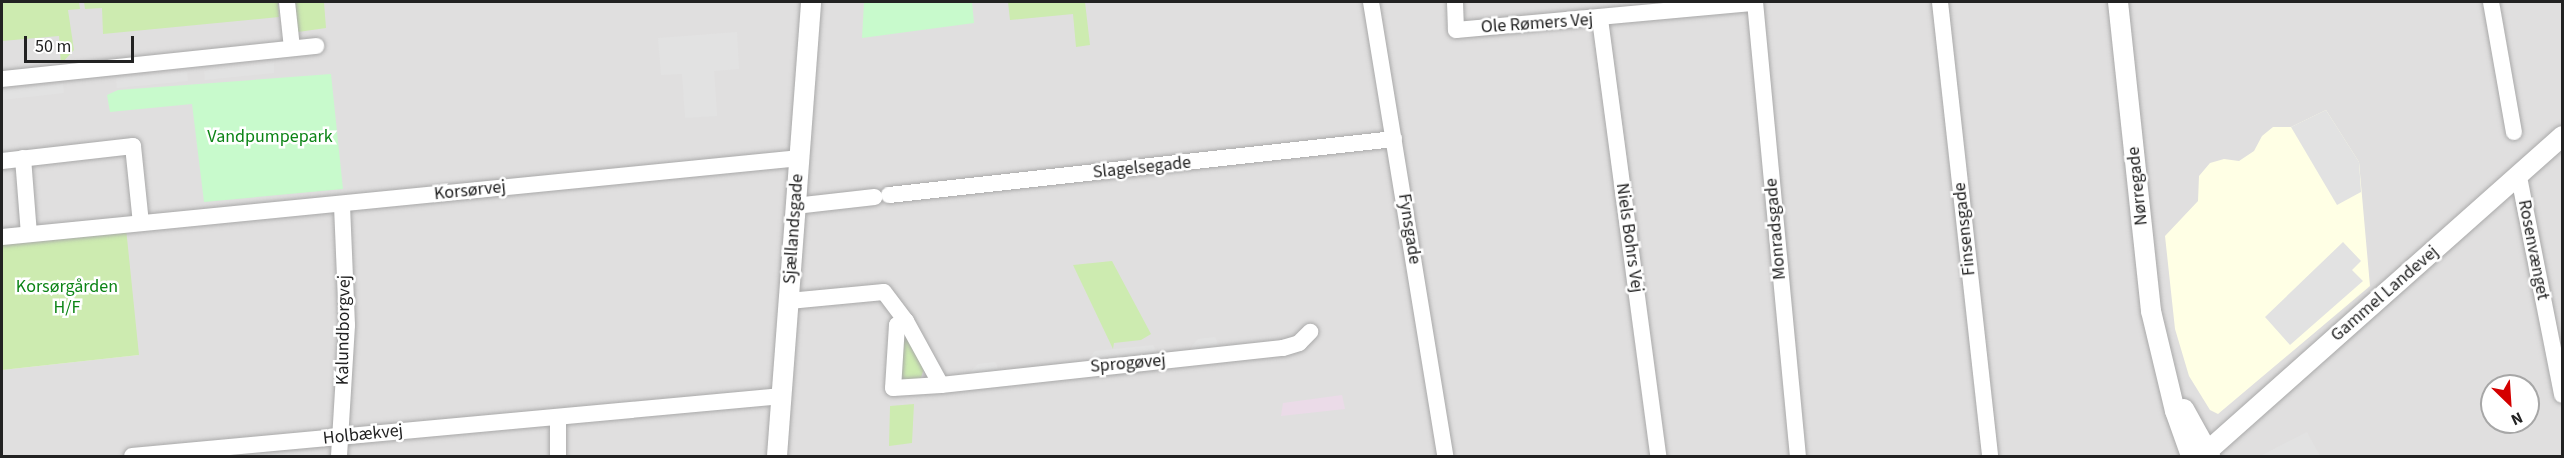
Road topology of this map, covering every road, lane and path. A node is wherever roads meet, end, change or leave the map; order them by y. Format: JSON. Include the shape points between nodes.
{"nodes":[{"id":1,"x":287,"y":2,"type":"edge"},
{"id":2,"x":811,"y":2,"type":"edge"},
{"id":3,"x":1371,"y":2,"type":"edge"},
{"id":4,"x":1455,"y":2,"type":"edge"},
{"id":5,"x":1755,"y":2,"type":"edge"},
{"id":6,"x":1940,"y":2,"type":"edge"},
{"id":7,"x":2118,"y":2,"type":"edge"},
{"id":8,"x":2491,"y":2,"type":"edge"},
{"id":9,"x":1600,"y":19,"type":"junction"},
{"id":10,"x":316,"y":46,"type":"dead end"},
{"id":11,"x":292,"y":48,"type":"junction"},
{"id":12,"x":2,"y":79,"type":"edge"},
{"id":13,"x":2514,"y":132,"type":"dead end"},
{"id":14,"x":2562,"y":136,"type":"edge"},
{"id":15,"x":1394,"y":139,"type":"junction"},
{"id":16,"x":23,"y":158,"type":"junction"},
{"id":17,"x":800,"y":158,"type":"junction"},
{"id":18,"x":2,"y":161,"type":"edge"},
{"id":19,"x":2518,"y":177,"type":"junction"},
{"id":20,"x":342,"y":204,"type":"junction"},
{"id":21,"x":795,"y":206,"type":"junction"},
{"id":22,"x":141,"y":223,"type":"junction"},
{"id":23,"x":29,"y":234,"type":"junction"},
{"id":24,"x":2,"y":237,"type":"edge"},
{"id":25,"x":789,"y":301,"type":"junction"},
{"id":26,"x":906,"y":321,"type":"junction"},
{"id":27,"x":1310,"y":332,"type":"dead end"},
{"id":28,"x":941,"y":385,"type":"junction"},
{"id":29,"x":2562,"y":395,"type":"edge"},
{"id":30,"x":782,"y":396,"type":"junction"},
{"id":31,"x":558,"y":417,"type":"junction"},
{"id":32,"x":341,"y":438,"type":"junction"},
{"id":33,"x":2202,"y":455,"type":"edge"},
{"id":34,"x":132,"y":456,"type":"edge"},
{"id":35,"x":339,"y":456,"type":"edge"},
{"id":36,"x":558,"y":456,"type":"edge"},
{"id":37,"x":777,"y":456,"type":"edge"},
{"id":38,"x":1445,"y":456,"type":"edge"},
{"id":39,"x":1658,"y":456,"type":"edge"},
{"id":40,"x":1798,"y":456,"type":"edge"},
{"id":41,"x":1990,"y":456,"type":"edge"}],
"edges":[{"from":1,"to":11,"type":"street"},
{"from":2,"to":17,"type":"street","name":"Sjællandsgade"},
{"from":3,"to":15,"type":"street","name":"Fynsgade","via":[[1377,59]]},
{"from":4,"to":9,"type":"street","name":"Ole Rømers Vej","via":[[1456,30]]},
{"from":5,"to":9,"type":"street","name":"Ole Rømers Vej"},
{"from":5,"to":40,"type":"street","name":"Monradsgade"},
{"from":6,"to":41,"type":"street","name":"Finsensgade"},
{"from":7,"to":33,"type":"street","name":"Nørregade","via":[[2151,311],[2164,370]]},
{"from":8,"to":13,"type":"street"},
{"from":9,"to":39,"type":"street","name":"Niels Bohrs Vej"},
{"from":10,"to":11,"type":"street"},
{"from":11,"to":12,"type":"street"},
{"from":14,"to":19,"type":"street","name":"Gammel Landevej"},
{"from":15,"to":21,"type":"street","name":"Slagelsegade"},
{"from":15,"to":38,"type":"street","name":"Fynsgade"},
{"from":16,"to":18,"type":"street"},
{"from":16,"to":22,"type":"street","via":[[133,146]]},
{"from":16,"to":23,"type":"street"},
{"from":17,"to":20,"type":"street","name":"Korsørvej"},
{"from":17,"to":21,"type":"street","name":"Sjællandsgade"},
{"from":19,"to":29,"type":"street","name":"Rosenvænget"},
{"from":19,"to":33,"type":"street","name":"Gammel Landevej"},
{"from":20,"to":22,"type":"street","name":"Korsørvej"},
{"from":20,"to":32,"type":"street","name":"Kalundborgvej","via":[[347,325]]},
{"from":21,"to":25,"type":"street","name":"Sjællandsgade"},
{"from":22,"to":23,"type":"street","name":"Korsørvej"},
{"from":23,"to":24,"type":"street","name":"Korsørvej"},
{"from":25,"to":26,"type":"street","via":[[884,292]]},
{"from":25,"to":30,"type":"street","name":"Sjællandsgade"},
{"from":26,"to":28,"type":"street"},
{"from":26,"to":28,"type":"street","name":"Sprogøvej","via":[[897,325],[893,388]]},
{"from":27,"to":28,"type":"street","name":"Sprogøvej","via":[[1299,343],[1283,348]]},
{"from":30,"to":31,"type":"street","name":"Holbækvej"},
{"from":30,"to":37,"type":"street","name":"Sjællandsgade"},
{"from":31,"to":32,"type":"street","name":"Holbækvej"},
{"from":31,"to":36,"type":"street"},
{"from":32,"to":34,"type":"street","name":"Holbækvej"},
{"from":32,"to":35,"type":"street","name":"Kalundborgvej"}]}
